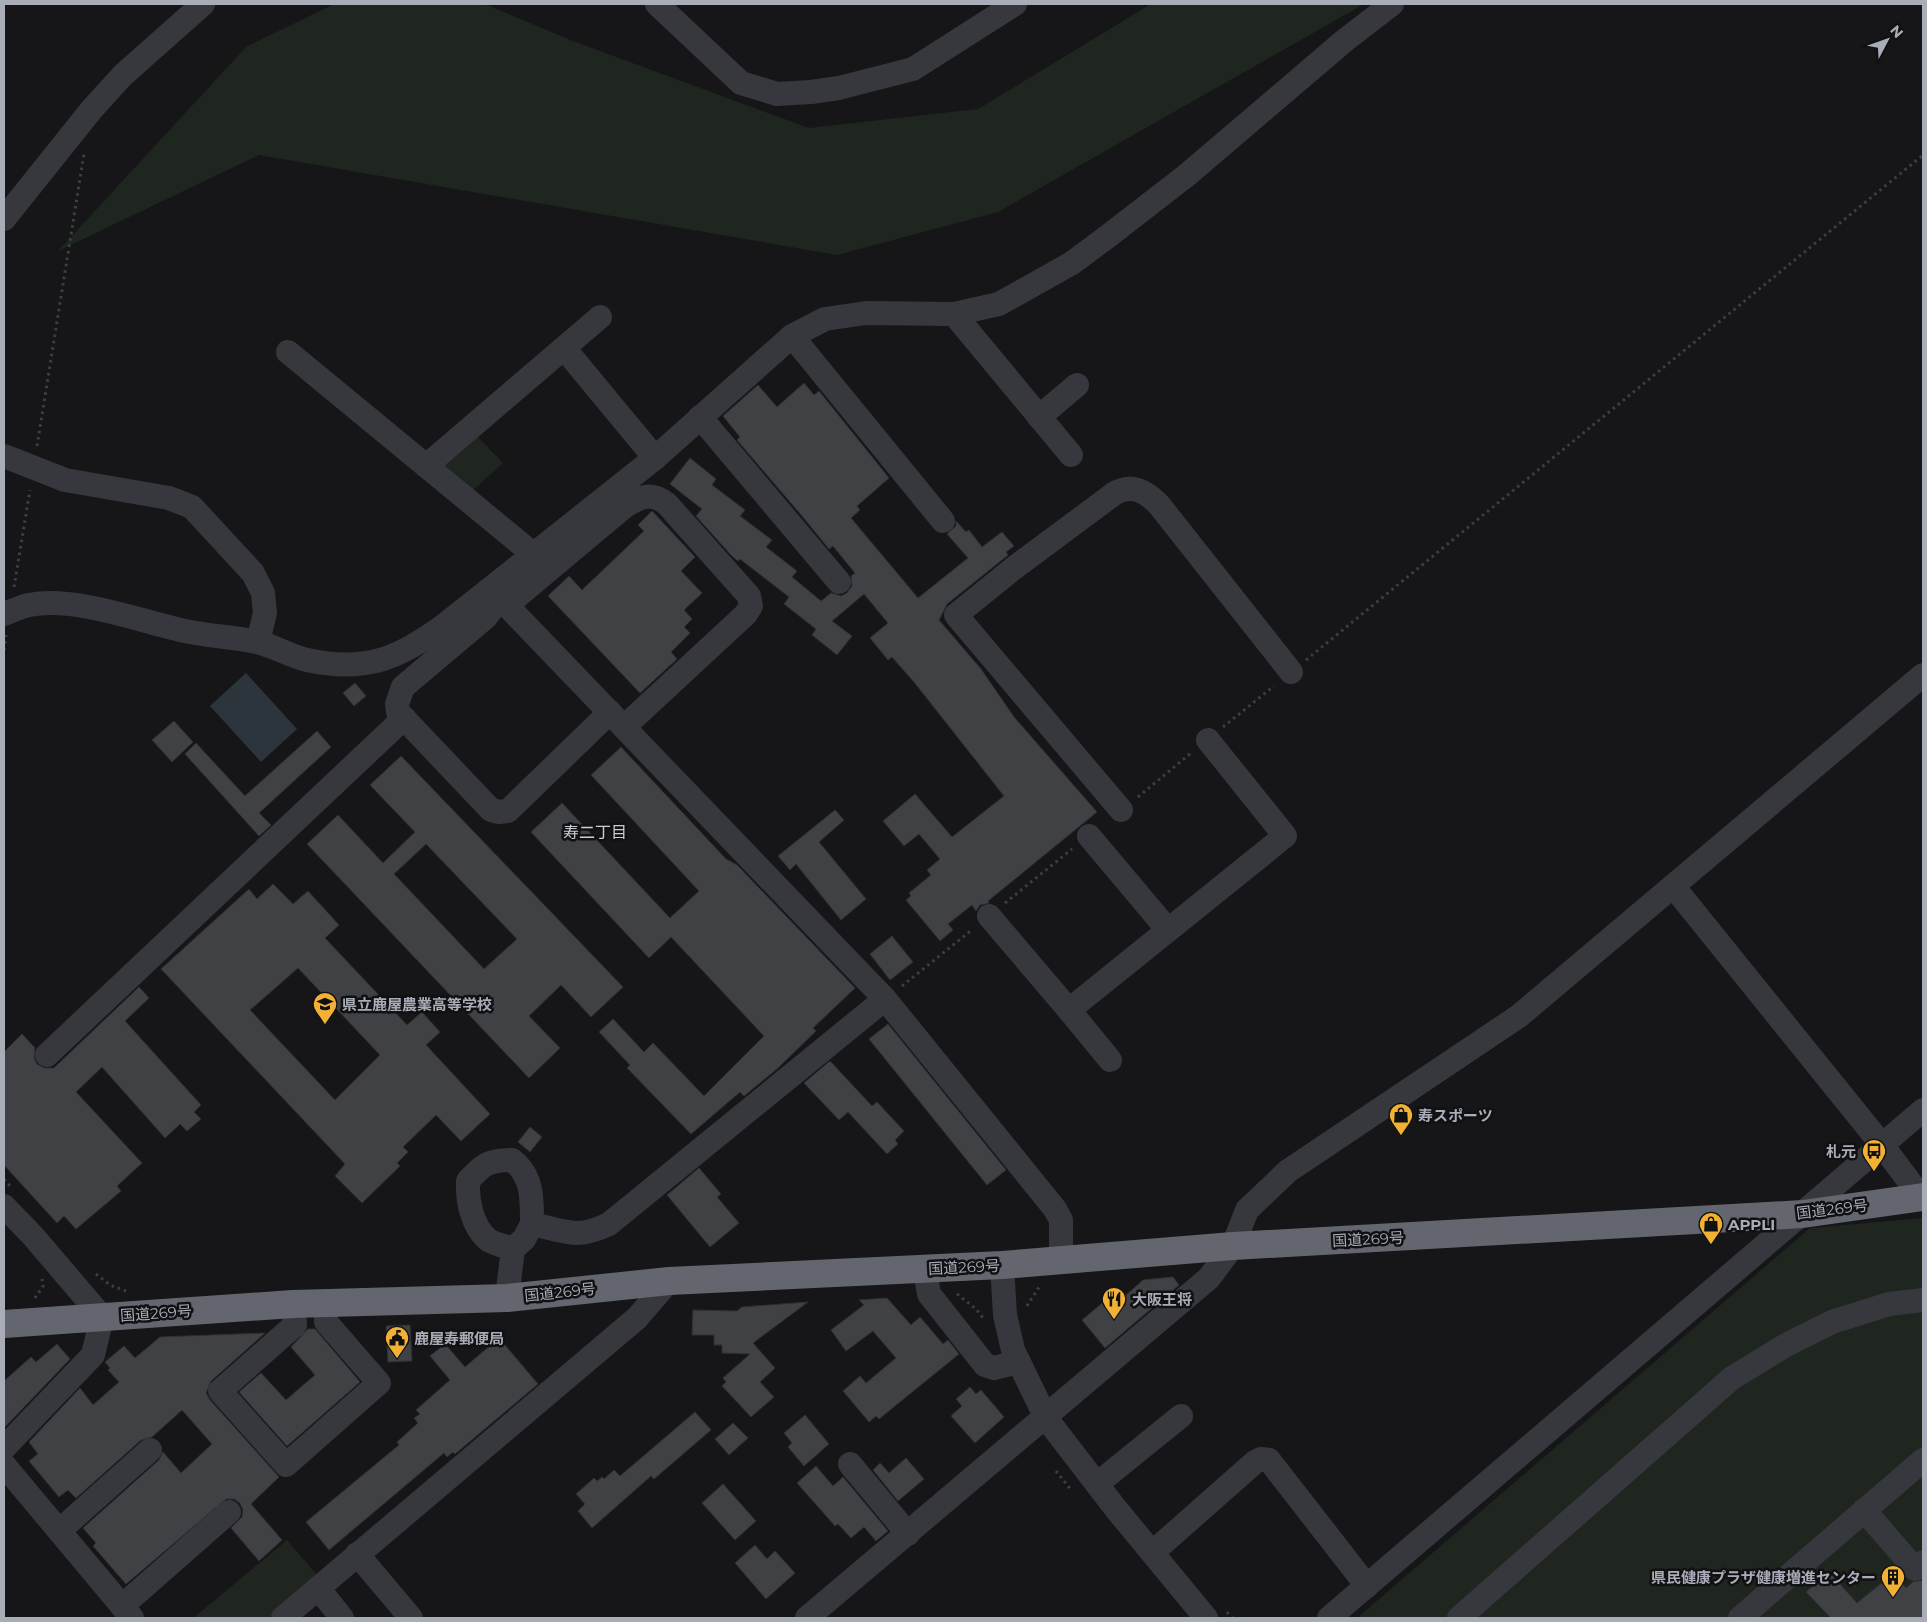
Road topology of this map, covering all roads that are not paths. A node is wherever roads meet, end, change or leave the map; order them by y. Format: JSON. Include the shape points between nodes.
{"nodes":[{"id":1,"x":203,"y":4,"type":"edge"},
{"id":2,"x":657,"y":4,"type":"edge"},
{"id":3,"x":1015,"y":4,"type":"edge"},
{"id":4,"x":1392,"y":4,"type":"edge"},
{"id":5,"x":4,"y":219,"type":"edge"},
{"id":6,"x":954,"y":314,"type":"junction"},
{"id":7,"x":600,"y":318,"type":"dead end"},
{"id":8,"x":792,"y":336,"type":"junction"},
{"id":9,"x":564,"y":348,"type":"junction"},
{"id":10,"x":288,"y":352,"type":"dead end"},
{"id":11,"x":1077,"y":385,"type":"dead end"},
{"id":12,"x":700,"y":417,"type":"junction"},
{"id":13,"x":1039,"y":417,"type":"junction"},
{"id":14,"x":1071,"y":455,"type":"dead end"},
{"id":15,"x":4,"y":456,"type":"edge"},
{"id":16,"x":655,"y":458,"type":"junction"},
{"id":17,"x":426,"y":466,"type":"junction"},
{"id":18,"x":943,"y":521,"type":"dead end"},
{"id":19,"x":533,"y":554,"type":"junction"},
{"id":20,"x":839,"y":582,"type":"dead end"},
{"id":21,"x":499,"y":598,"type":"junction"},
{"id":22,"x":5,"y":622,"type":"edge"},
{"id":23,"x":258,"y":642,"type":"junction"},
{"id":24,"x":1291,"y":672,"type":"road end"},
{"id":25,"x":1923,"y":674,"type":"edge"},
{"id":26,"x":404,"y":718,"type":"junction"},
{"id":27,"x":617,"y":720,"type":"junction"},
{"id":28,"x":1208,"y":740,"type":"road end"},
{"id":29,"x":1121,"y":810,"type":"road end"},
{"id":30,"x":1089,"y":836,"type":"road end"},
{"id":31,"x":1673,"y":886,"type":"junction"},
{"id":32,"x":989,"y":916,"type":"road end"},
{"id":33,"x":1168,"y":930,"type":"junction"},
{"id":34,"x":885,"y":999,"type":"junction"},
{"id":35,"x":1069,"y":1010,"type":"junction"},
{"id":36,"x":47,"y":1055,"type":"dead end"},
{"id":37,"x":1110,"y":1060,"type":"dead end"},
{"id":38,"x":1923,"y":1110,"type":"edge"},
{"id":39,"x":1882,"y":1145,"type":"junction"},
{"id":40,"x":1922,"y":1197,"type":"edge"},
{"id":41,"x":10,"y":1199,"type":"edge"},
{"id":42,"x":1802,"y":1214,"type":"junction"},
{"id":43,"x":532,"y":1224,"type":"junction"},
{"id":44,"x":1233,"y":1246,"type":"junction"},
{"id":45,"x":512,"y":1249,"type":"junction"},
{"id":46,"x":1002,"y":1265,"type":"junction"},
{"id":47,"x":925,"y":1269,"type":"junction"},
{"id":48,"x":1054,"y":1271,"type":"junction"},
{"id":49,"x":669,"y":1281,"type":"junction"},
{"id":50,"x":507,"y":1298,"type":"junction"},
{"id":51,"x":1923,"y":1300,"type":"edge"},
{"id":52,"x":326,"y":1302,"type":"junction"},
{"id":53,"x":294,"y":1304,"type":"junction"},
{"id":54,"x":102,"y":1317,"type":"junction"},
{"id":55,"x":4,"y":1324,"type":"edge"},
{"id":56,"x":1019,"y":1362,"type":"junction"},
{"id":57,"x":1181,"y":1416,"type":"dead end"},
{"id":58,"x":1046,"y":1418,"type":"junction"},
{"id":59,"x":4,"y":1448,"type":"edge"},
{"id":60,"x":150,"y":1450,"type":"dead end"},
{"id":61,"x":1923,"y":1460,"type":"edge"},
{"id":62,"x":850,"y":1464,"type":"dead end"},
{"id":63,"x":4,"y":1465,"type":"edge"},
{"id":64,"x":1097,"y":1484,"type":"junction"},
{"id":65,"x":1864,"y":1510,"type":"junction"},
{"id":66,"x":230,"y":1512,"type":"dead end"},
{"id":67,"x":59,"y":1531,"type":"junction"},
{"id":68,"x":908,"y":1534,"type":"junction"},
{"id":69,"x":1153,"y":1552,"type":"junction"},
{"id":70,"x":357,"y":1554,"type":"junction"},
{"id":71,"x":1923,"y":1562,"type":"edge"},
{"id":72,"x":1367,"y":1586,"type":"junction"},
{"id":73,"x":318,"y":1588,"type":"junction"},
{"id":74,"x":127,"y":1612,"type":"edge"},
{"id":75,"x":283,"y":1618,"type":"edge"},
{"id":76,"x":342,"y":1618,"type":"edge"},
{"id":77,"x":411,"y":1618,"type":"edge"},
{"id":78,"x":807,"y":1618,"type":"edge"},
{"id":79,"x":1206,"y":1618,"type":"edge"},
{"id":80,"x":1329,"y":1618,"type":"edge"},
{"id":81,"x":1459,"y":1618,"type":"edge"},
{"id":82,"x":1740,"y":1618,"type":"edge"}],
"edges":[{"from":1,"to":5,"type":"street","via":[[92,109]]},
{"from":2,"to":3,"type":"street","via":[[741,83],[777,94],[840,88],[912,69]]},
{"from":4,"to":6,"type":"street","via":[[1186,175],[1072,263],[999,304]]},
{"from":6,"to":8,"type":"street","via":[[866,313],[825,319]]},
{"from":6,"to":13,"type":"street"},
{"from":7,"to":9,"type":"street"},
{"from":8,"to":12,"type":"street"},
{"from":8,"to":18,"type":"street"},
{"from":9,"to":16,"type":"street"},
{"from":9,"to":17,"type":"street"},
{"from":10,"to":17,"type":"street"},
{"from":11,"to":13,"type":"street"},
{"from":12,"to":16,"type":"street"},
{"from":12,"to":20,"type":"street"},
{"from":13,"to":14,"type":"street"},
{"from":15,"to":23,"type":"street","via":[[65,480],[170,498],[192,507],[253,573],[263,593],[265,613]]},
{"from":16,"to":19,"type":"street"},
{"from":17,"to":19,"type":"street"},
{"from":19,"to":21,"type":"street"},
{"from":21,"to":23,"type":"street","via":[[388,660],[348,664],[306,660]]},
{"from":21,"to":26,"type":"street","via":[[486,617],[403,687],[397,704],[398,712]]},
{"from":21,"to":27,"type":"street"},
{"from":21,"to":27,"type":"street","via":[[626,506],[645,496],[660,498],[668,504],[749,596],[751,606],[746,614]]},
{"from":22,"to":23,"type":"street","via":[[29,605],[66,604],[185,631]]},
{"from":24,"to":29,"type":"street","via":[[1160,506],[1151,497],[1130,488],[1115,493],[956,615]]},
{"from":25,"to":31,"type":"street"},
{"from":26,"to":27,"type":"street","via":[[490,810],[499,812],[508,811]]},
{"from":26,"to":36,"type":"street"},
{"from":27,"to":34,"type":"street"},
{"from":28,"to":33,"type":"street","via":[[1285,836]]},
{"from":30,"to":33,"type":"street"},
{"from":31,"to":39,"type":"street"},
{"from":31,"to":44,"type":"street","via":[[1519,1016],[1288,1171],[1247,1210]]},
{"from":32,"to":35,"type":"street"},
{"from":33,"to":35,"type":"street"},
{"from":34,"to":43,"type":"street","via":[[609,1224],[591,1233],[571,1233]]},
{"from":34,"to":48,"type":"street","via":[[1055,1209],[1061,1220]]},
{"from":35,"to":37,"type":"street"},
{"from":38,"to":39,"type":"street"},
{"from":39,"to":40,"type":"street"},
{"from":39,"to":42,"type":"street"},
{"from":40,"to":42,"type":"highway","name":"国道269号"},
{"from":41,"to":54,"type":"street","via":[[33,1236]]},
{"from":42,"to":44,"type":"highway","name":"国道269号"},
{"from":42,"to":72,"type":"street"},
{"from":43,"to":45,"type":"street","via":[[524,1240]]},
{"from":43,"to":45,"type":"street","via":[[532,1193],[523,1168],[512,1160],[493,1160],[468,1181],[468,1196],[476,1223],[488,1240]]},
{"from":44,"to":48,"type":"highway","name":"国道269号"},
{"from":44,"to":58,"type":"street","via":[[1209,1278]]},
{"from":45,"to":50,"type":"street"},
{"from":46,"to":47,"type":"highway","name":"国道269号"},
{"from":46,"to":48,"type":"highway","name":"国道269号"},
{"from":46,"to":56,"type":"street","via":[[1005,1315],[1012,1350]]},
{"from":47,"to":49,"type":"highway","name":"国道269号"},
{"from":47,"to":56,"type":"street","via":[[930,1294],[985,1365],[994,1368]]},
{"from":49,"to":50,"type":"highway","name":"国道269号"},
{"from":49,"to":70,"type":"street","via":[[637,1318]]},
{"from":50,"to":52,"type":"highway","name":"国道269号"},
{"from":51,"to":81,"type":"street","via":[[1889,1304],[1832,1322],[1786,1344],[1732,1378]]},
{"from":52,"to":53,"type":"highway","name":"国道269号"},
{"from":52,"to":53,"type":"street","via":[[326,1322],[379,1383],[286,1465],[220,1391],[295,1325]]},
{"from":53,"to":54,"type":"highway","name":"国道269号"},
{"from":54,"to":55,"type":"highway","name":"国道269号"},
{"from":54,"to":59,"type":"street","via":[[94,1354]]},
{"from":56,"to":58,"type":"street"},
{"from":57,"to":64,"type":"street"},
{"from":58,"to":64,"type":"street"},
{"from":58,"to":68,"type":"street"},
{"from":60,"to":67,"type":"street"},
{"from":61,"to":65,"type":"street"},
{"from":62,"to":68,"type":"street"},
{"from":63,"to":67,"type":"street"},
{"from":64,"to":69,"type":"street"},
{"from":65,"to":71,"type":"street","via":[[1915,1569]]},
{"from":65,"to":82,"type":"street"},
{"from":66,"to":74,"type":"street"},
{"from":67,"to":74,"type":"street"},
{"from":68,"to":78,"type":"street"},
{"from":69,"to":72,"type":"street","via":[[1255,1462],[1269,1460]]},
{"from":69,"to":79,"type":"street"},
{"from":70,"to":73,"type":"street"},
{"from":70,"to":77,"type":"street"},
{"from":72,"to":80,"type":"street"},
{"from":73,"to":75,"type":"street"},
{"from":73,"to":76,"type":"street"}]}
